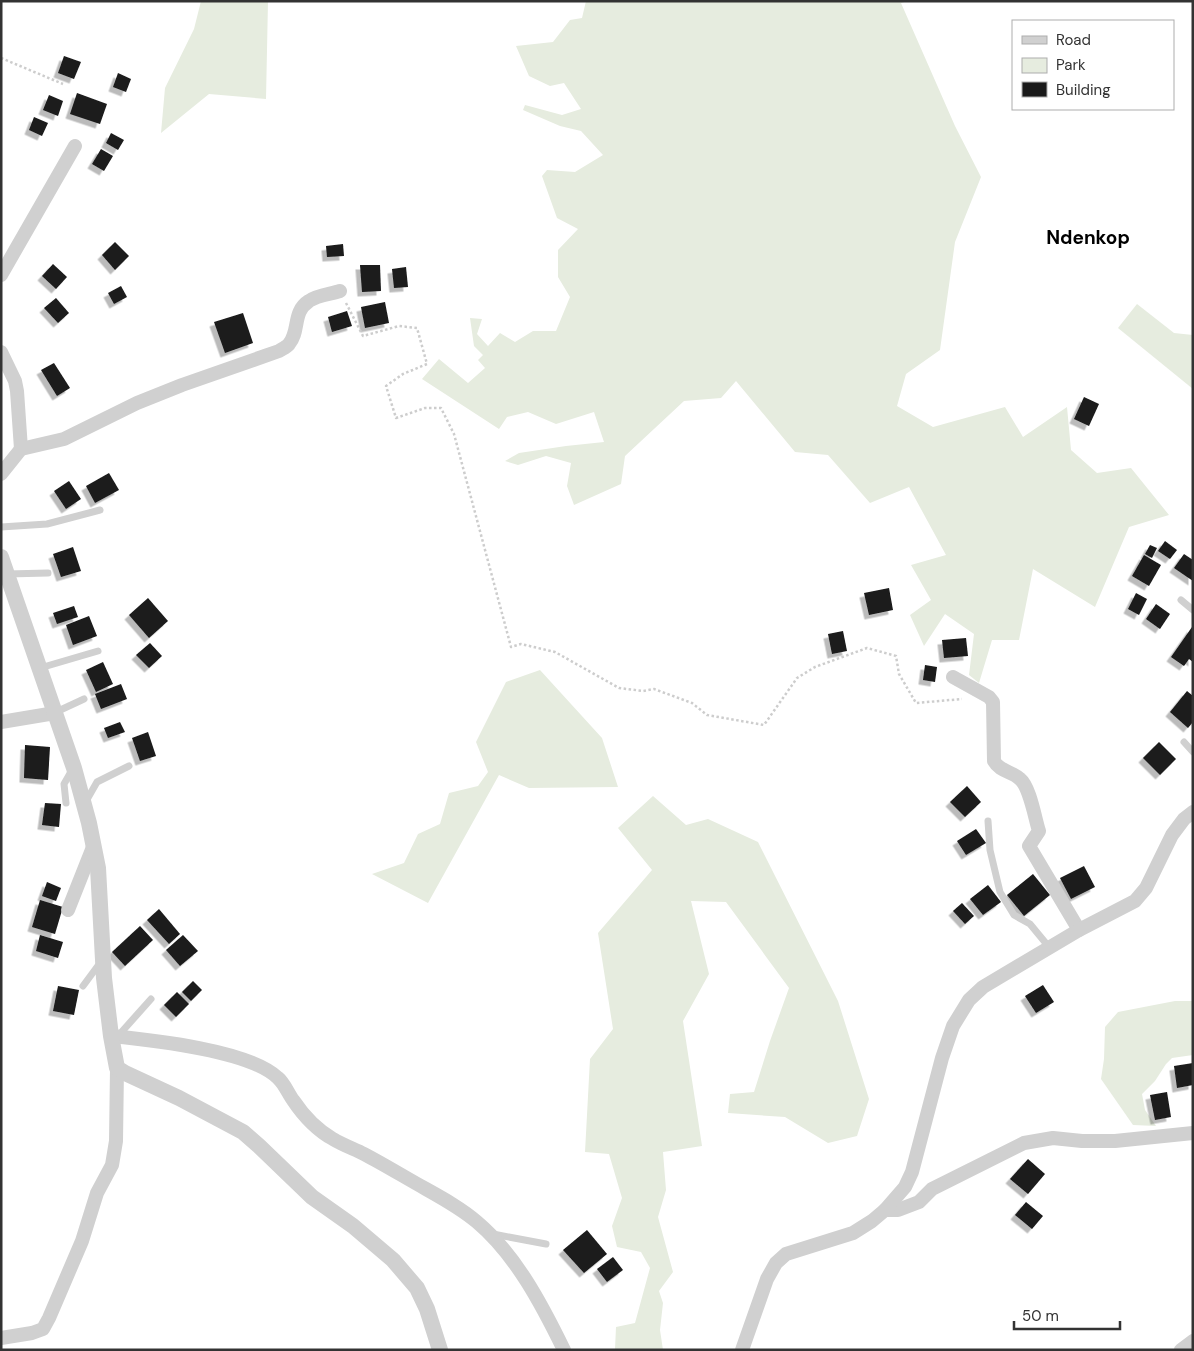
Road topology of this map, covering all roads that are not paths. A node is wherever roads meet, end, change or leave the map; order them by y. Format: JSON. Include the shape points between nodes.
{"nodes":[{"id":1,"x":75,"y":146,"type":"dead end"},
{"id":2,"x":1,"y":274,"type":"edge"},
{"id":3,"x":340,"y":291,"type":"road end"},
{"id":4,"x":1,"y":352,"type":"edge"},
{"id":5,"x":21,"y":449,"type":"junction"},
{"id":6,"x":1,"y":474,"type":"edge"},
{"id":7,"x":100,"y":510,"type":"dead end"},
{"id":8,"x":1,"y":527,"type":"edge"},
{"id":9,"x":1,"y":557,"type":"edge"},
{"id":10,"x":48,"y":573,"type":"dead end"},
{"id":11,"x":7,"y":574,"type":"junction"},
{"id":12,"x":1181,"y":600,"type":"dead end"},
{"id":13,"x":1193,"y":610,"type":"edge"},
{"id":14,"x":98,"y":651,"type":"dead end"},
{"id":15,"x":40,"y":668,"type":"junction"},
{"id":16,"x":953,"y":677,"type":"dead end"},
{"id":17,"x":84,"y":698,"type":"dead end"},
{"id":18,"x":55,"y":713,"type":"junction"},
{"id":19,"x":1,"y":722,"type":"edge"},
{"id":20,"x":1184,"y":742,"type":"dead end"},
{"id":21,"x":1193,"y":752,"type":"edge"},
{"id":22,"x":129,"y":766,"type":"dead end"},
{"id":23,"x":74,"y":768,"type":"junction"},
{"id":24,"x":66,"y":803,"type":"dead end"},
{"id":25,"x":84,"y":805,"type":"junction"},
{"id":26,"x":1193,"y":812,"type":"edge"},
{"id":27,"x":988,"y":821,"type":"dead end"},
{"id":28,"x":93,"y":847,"type":"junction"},
{"id":29,"x":68,"y":910,"type":"dead end"},
{"id":30,"x":1079,"y":930,"type":"junction"},
{"id":31,"x":1049,"y":947,"type":"junction"},
{"id":32,"x":103,"y":959,"type":"junction"},
{"id":33,"x":83,"y":986,"type":"dead end"},
{"id":34,"x":151,"y":1000,"type":"dead end"},
{"id":35,"x":114,"y":1036,"type":"junction"},
{"id":36,"x":117,"y":1068,"type":"junction"},
{"id":37,"x":1193,"y":1134,"type":"edge"},
{"id":38,"x":885,"y":1210,"type":"junction"},
{"id":39,"x":490,"y":1233,"type":"junction"},
{"id":40,"x":546,"y":1244,"type":"dead end"},
{"id":41,"x":1,"y":1338,"type":"edge"},
{"id":42,"x":1193,"y":1341,"type":"edge"},
{"id":43,"x":440,"y":1350,"type":"edge"},
{"id":44,"x":564,"y":1350,"type":"edge"},
{"id":45,"x":742,"y":1350,"type":"edge"},
{"id":46,"x":1181,"y":1350,"type":"edge"}],
"edges":[{"from":1,"to":2,"type":"street"},
{"from":3,"to":5,"type":"street","via":[[310,300],[301,308],[293,337],[279,351],[146,399],[64,439]]},
{"from":4,"to":5,"type":"street","via":[[15,381]]},
{"from":5,"to":6,"type":"street"},
{"from":7,"to":8,"type":"lane","via":[[47,524]]},
{"from":9,"to":11,"type":"street"},
{"from":10,"to":11,"type":"lane"},
{"from":11,"to":15,"type":"street"},
{"from":12,"to":13,"type":"lane"},
{"from":14,"to":15,"type":"lane"},
{"from":15,"to":18,"type":"street"},
{"from":16,"to":30,"type":"street","via":[[993,702],[994,761],[1003,771],[1021,779],[1038,832],[1029,846]]},
{"from":17,"to":18,"type":"lane"},
{"from":18,"to":19,"type":"street"},
{"from":18,"to":23,"type":"street"},
{"from":20,"to":21,"type":"lane"},
{"from":22,"to":25,"type":"lane","via":[[97,782]]},
{"from":23,"to":24,"type":"lane","via":[[64,784]]},
{"from":23,"to":25,"type":"street"},
{"from":25,"to":28,"type":"street"},
{"from":26,"to":30,"type":"street","via":[[1172,834],[1142,895]]},
{"from":27,"to":31,"type":"lane","via":[[990,850],[1000,892],[1014,915],[1030,924]]},
{"from":28,"to":29,"type":"street"},
{"from":28,"to":32,"type":"street","via":[[98,868]]},
{"from":30,"to":31,"type":"street"},
{"from":31,"to":38,"type":"street","via":[[983,987],[969,1000],[953,1026],[942,1058],[912,1172],[905,1187]]},
{"from":32,"to":33,"type":"lane"},
{"from":32,"to":35,"type":"street"},
{"from":34,"to":35,"type":"lane"},
{"from":35,"to":36,"type":"street"},
{"from":35,"to":39,"type":"street","via":[[177,1044],[263,1067],[279,1078],[303,1114],[332,1139],[452,1204]]},
{"from":36,"to":41,"type":"street","via":[[116,1141],[112,1165],[97,1193],[82,1241],[43,1329]]},
{"from":36,"to":43,"type":"street","via":[[242,1132],[312,1197],[393,1260],[417,1288]]},
{"from":37,"to":38,"type":"street","via":[[1115,1141],[1053,1138],[1024,1143],[932,1189],[919,1202]]},
{"from":38,"to":45,"type":"street","via":[[853,1233],[786,1254],[776,1263],[767,1278]]},
{"from":39,"to":40,"type":"lane"},
{"from":39,"to":44,"type":"street","via":[[542,1307]]},
{"from":42,"to":46,"type":"street"}]}
